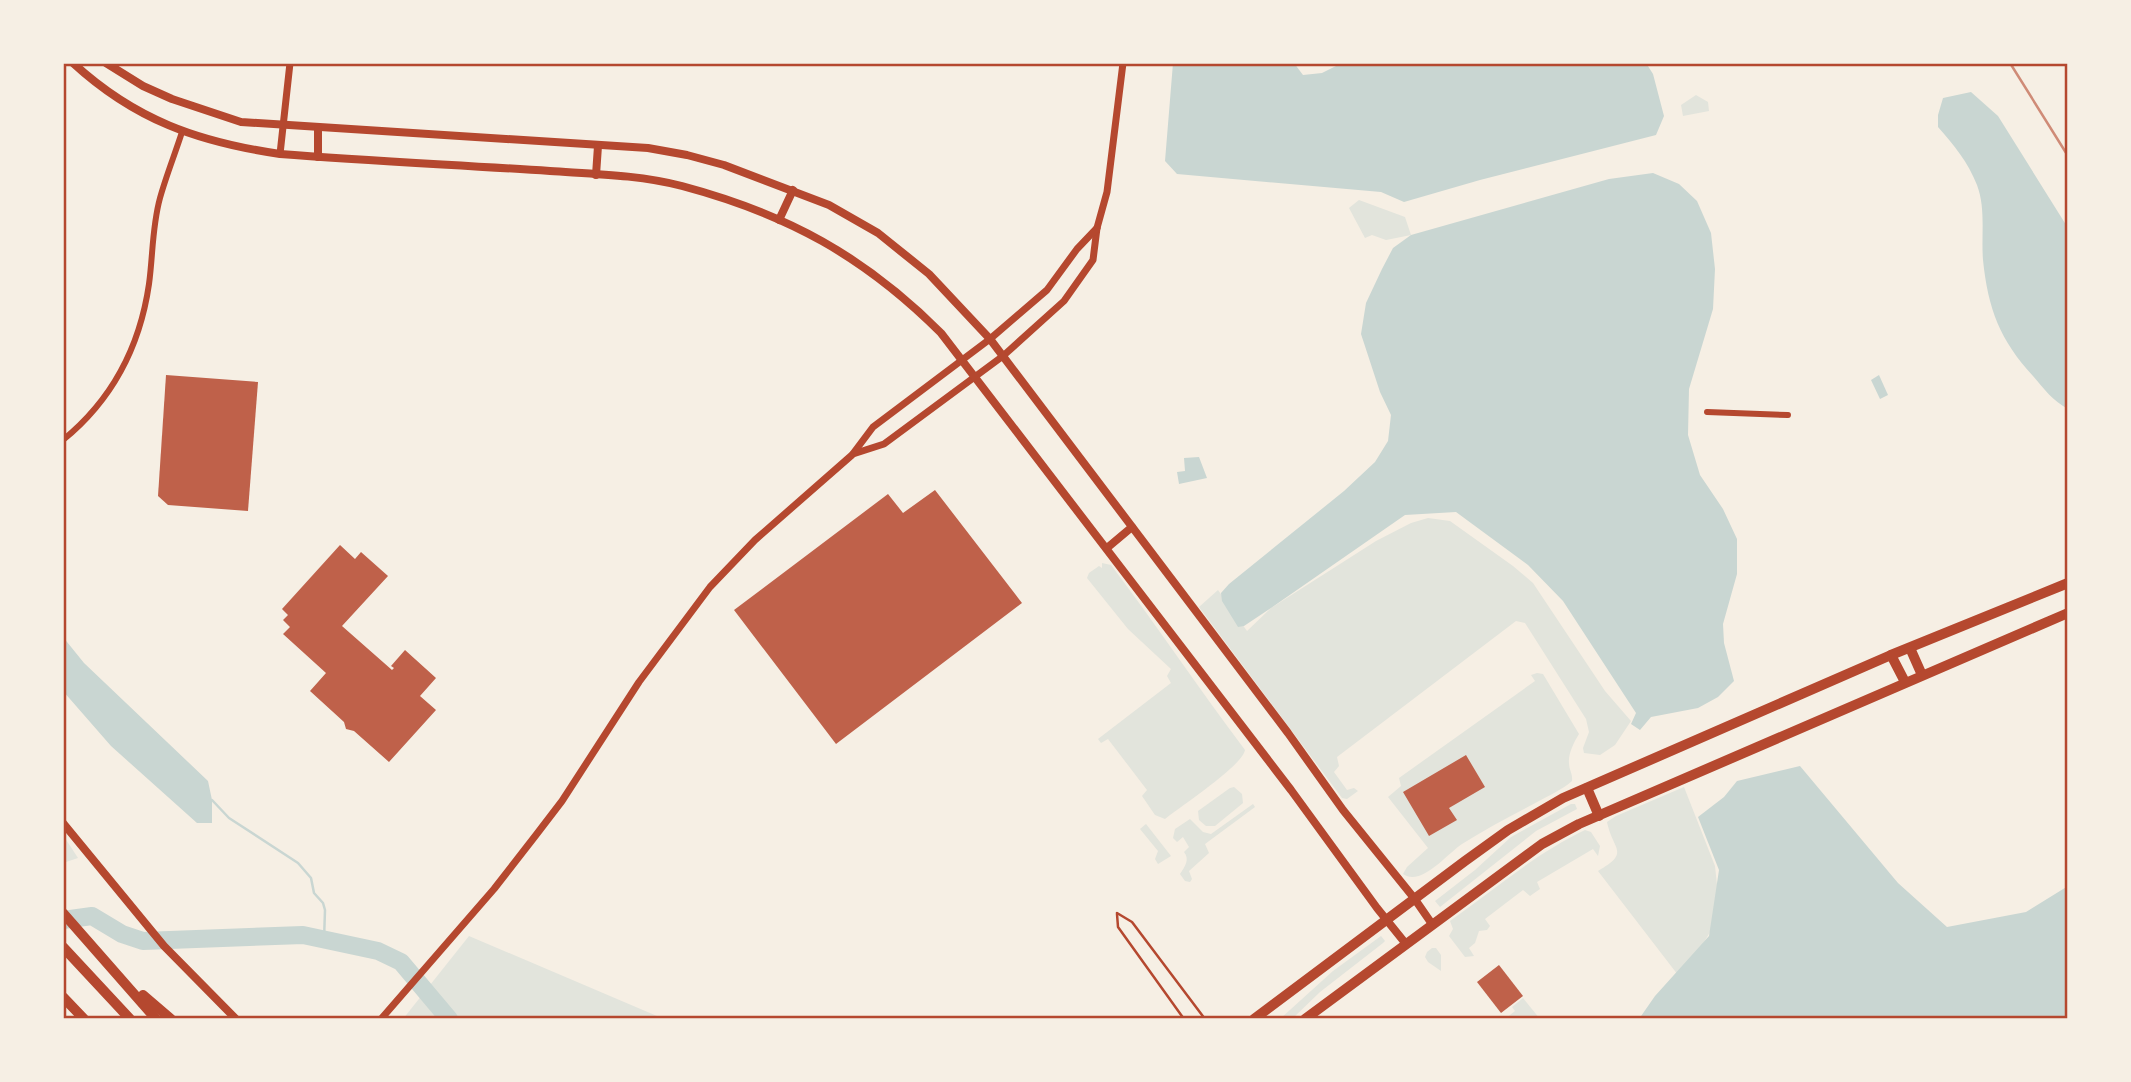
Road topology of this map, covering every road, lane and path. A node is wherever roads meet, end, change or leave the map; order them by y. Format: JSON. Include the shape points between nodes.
{"nodes":[{"id":1,"x":73,"y":63,"type":"edge"},
{"id":2,"x":106,"y":63,"type":"edge"},
{"id":3,"x":290,"y":63,"type":"edge"},
{"id":4,"x":1123,"y":63,"type":"edge"},
{"id":5,"x":282,"y":126,"type":"junction"},
{"id":6,"x":318,"y":129,"type":"junction"},
{"id":7,"x":183,"y":132,"type":"junction"},
{"id":8,"x":598,"y":146,"type":"junction"},
{"id":9,"x":280,"y":154,"type":"junction"},
{"id":10,"x":318,"y":157,"type":"junction"},
{"id":11,"x":596,"y":175,"type":"junction"},
{"id":12,"x":793,"y":190,"type":"junction"},
{"id":13,"x":779,"y":220,"type":"junction"},
{"id":14,"x":1097,"y":228,"type":"junction"},
{"id":15,"x":990,"y":339,"type":"junction"},
{"id":16,"x":1003,"y":356,"type":"junction"},
{"id":17,"x":962,"y":359,"type":"junction"},
{"id":18,"x":976,"y":376,"type":"junction"},
{"id":19,"x":1707,"y":412,"type":"dead end"},
{"id":20,"x":1788,"y":415,"type":"dead end"},
{"id":21,"x":63,"y":440,"type":"edge"},
{"id":22,"x":852,"y":455,"type":"junction"},
{"id":23,"x":1132,"y":527,"type":"junction"},
{"id":24,"x":1107,"y":548,"type":"junction"},
{"id":25,"x":2068,"y":583,"type":"edge"},
{"id":26,"x":2068,"y":613,"type":"edge"},
{"id":27,"x":1910,"y":648,"type":"junction"},
{"id":28,"x":1891,"y":655,"type":"junction"},
{"id":29,"x":1922,"y":675,"type":"junction"},
{"id":30,"x":1905,"y":682,"type":"junction"},
{"id":31,"x":1587,"y":788,"type":"junction"},
{"id":32,"x":1599,"y":816,"type":"junction"},
{"id":33,"x":63,"y":823,"type":"edge"},
{"id":34,"x":1414,"y":898,"type":"junction"},
{"id":35,"x":63,"y":913,"type":"edge"},
{"id":36,"x":1386,"y":920,"type":"junction"},
{"id":37,"x":1432,"y":924,"type":"junction"},
{"id":38,"x":1406,"y":944,"type":"junction"},
{"id":39,"x":63,"y":947,"type":"edge"},
{"id":40,"x":108,"y":967,"type":"junction"},
{"id":41,"x":63,"y":997,"type":"edge"},
{"id":42,"x":63,"y":1004,"type":"edge"},
{"id":43,"x":382,"y":1018,"type":"edge"},
{"id":44,"x":75,"y":1019,"type":"edge"},
{"id":45,"x":85,"y":1019,"type":"edge"},
{"id":46,"x":121,"y":1019,"type":"edge"},
{"id":47,"x":130,"y":1019,"type":"edge"},
{"id":48,"x":156,"y":1019,"type":"edge"},
{"id":49,"x":171,"y":1019,"type":"edge"},
{"id":50,"x":236,"y":1019,"type":"edge"},
{"id":51,"x":1184,"y":1019,"type":"edge"},
{"id":52,"x":1205,"y":1019,"type":"edge"},
{"id":53,"x":1254,"y":1019,"type":"edge"},
{"id":54,"x":1305,"y":1019,"type":"edge"}],
"edges":[{"from":1,"to":7,"type":"main road","via":[[131,107]]},
{"from":2,"to":5,"type":"main road","via":[[143,86],[199,110],[241,122]]},
{"from":3,"to":5,"type":"street"},
{"from":4,"to":14,"type":"street","via":[[1107,192]]},
{"from":5,"to":6,"type":"main road"},
{"from":5,"to":9,"type":"street"},
{"from":6,"to":8,"type":"main road"},
{"from":6,"to":10,"type":"main road"},
{"from":7,"to":9,"type":"main road"},
{"from":7,"to":21,"type":"street","via":[[159,198],[149,284],[129,357],[102,400]]},
{"from":8,"to":11,"type":"main road"},
{"from":8,"to":12,"type":"main road","via":[[687,155]]},
{"from":9,"to":10,"type":"main road"},
{"from":10,"to":11,"type":"main road"},
{"from":11,"to":13,"type":"main road","via":[[680,185]]},
{"from":12,"to":13,"type":"main road"},
{"from":12,"to":15,"type":"main road","via":[[878,233],[929,274]]},
{"from":13,"to":17,"type":"main road","via":[[826,242],[883,280],[941,333]]},
{"from":14,"to":15,"type":"street","via":[[1047,290]]},
{"from":14,"to":16,"type":"street","via":[[1093,260],[1065,301]]},
{"from":15,"to":16,"type":"main road"},
{"from":15,"to":17,"type":"street"},
{"from":16,"to":18,"type":"street"},
{"from":16,"to":23,"type":"main road"},
{"from":17,"to":18,"type":"main road"},
{"from":17,"to":22,"type":"street","via":[[873,427]]},
{"from":18,"to":22,"type":"street","via":[[884,444]]},
{"from":18,"to":24,"type":"main road"},
{"from":19,"to":20,"type":"street"},
{"from":22,"to":43,"type":"street","via":[[755,540],[710,587],[639,682],[549,818]]},
{"from":23,"to":24,"type":"main road"},
{"from":23,"to":34,"type":"main road"},
{"from":24,"to":36,"type":"main road"},
{"from":25,"to":27,"type":"main road"},
{"from":26,"to":29,"type":"main road"},
{"from":27,"to":28,"type":"main road"},
{"from":27,"to":29,"type":"main road"},
{"from":28,"to":30,"type":"main road"},
{"from":28,"to":31,"type":"main road"},
{"from":29,"to":30,"type":"main road"},
{"from":30,"to":32,"type":"main road"},
{"from":31,"to":32,"type":"main road"},
{"from":31,"to":34,"type":"main road","via":[[1508,830]]},
{"from":32,"to":37,"type":"main road","via":[[1530,851]]},
{"from":33,"to":50,"type":"main road","via":[[164,946]]},
{"from":34,"to":36,"type":"main road"},
{"from":34,"to":37,"type":"main road"},
{"from":35,"to":40,"type":"highway"},
{"from":36,"to":38,"type":"main road"},
{"from":36,"to":53,"type":"main road"},
{"from":37,"to":38,"type":"main road"},
{"from":38,"to":54,"type":"main road"},
{"from":39,"to":46,"type":"highway"},
{"from":39,"to":47,"type":"highway"},
{"from":40,"to":48,"type":"highway"},
{"from":40,"to":49,"type":"highway"},
{"from":41,"to":45,"type":"highway"},
{"from":42,"to":44,"type":"highway"},
{"from":51,"to":52,"type":"lane","via":[[1118,927],[1117,913],[1132,922]]}]}
